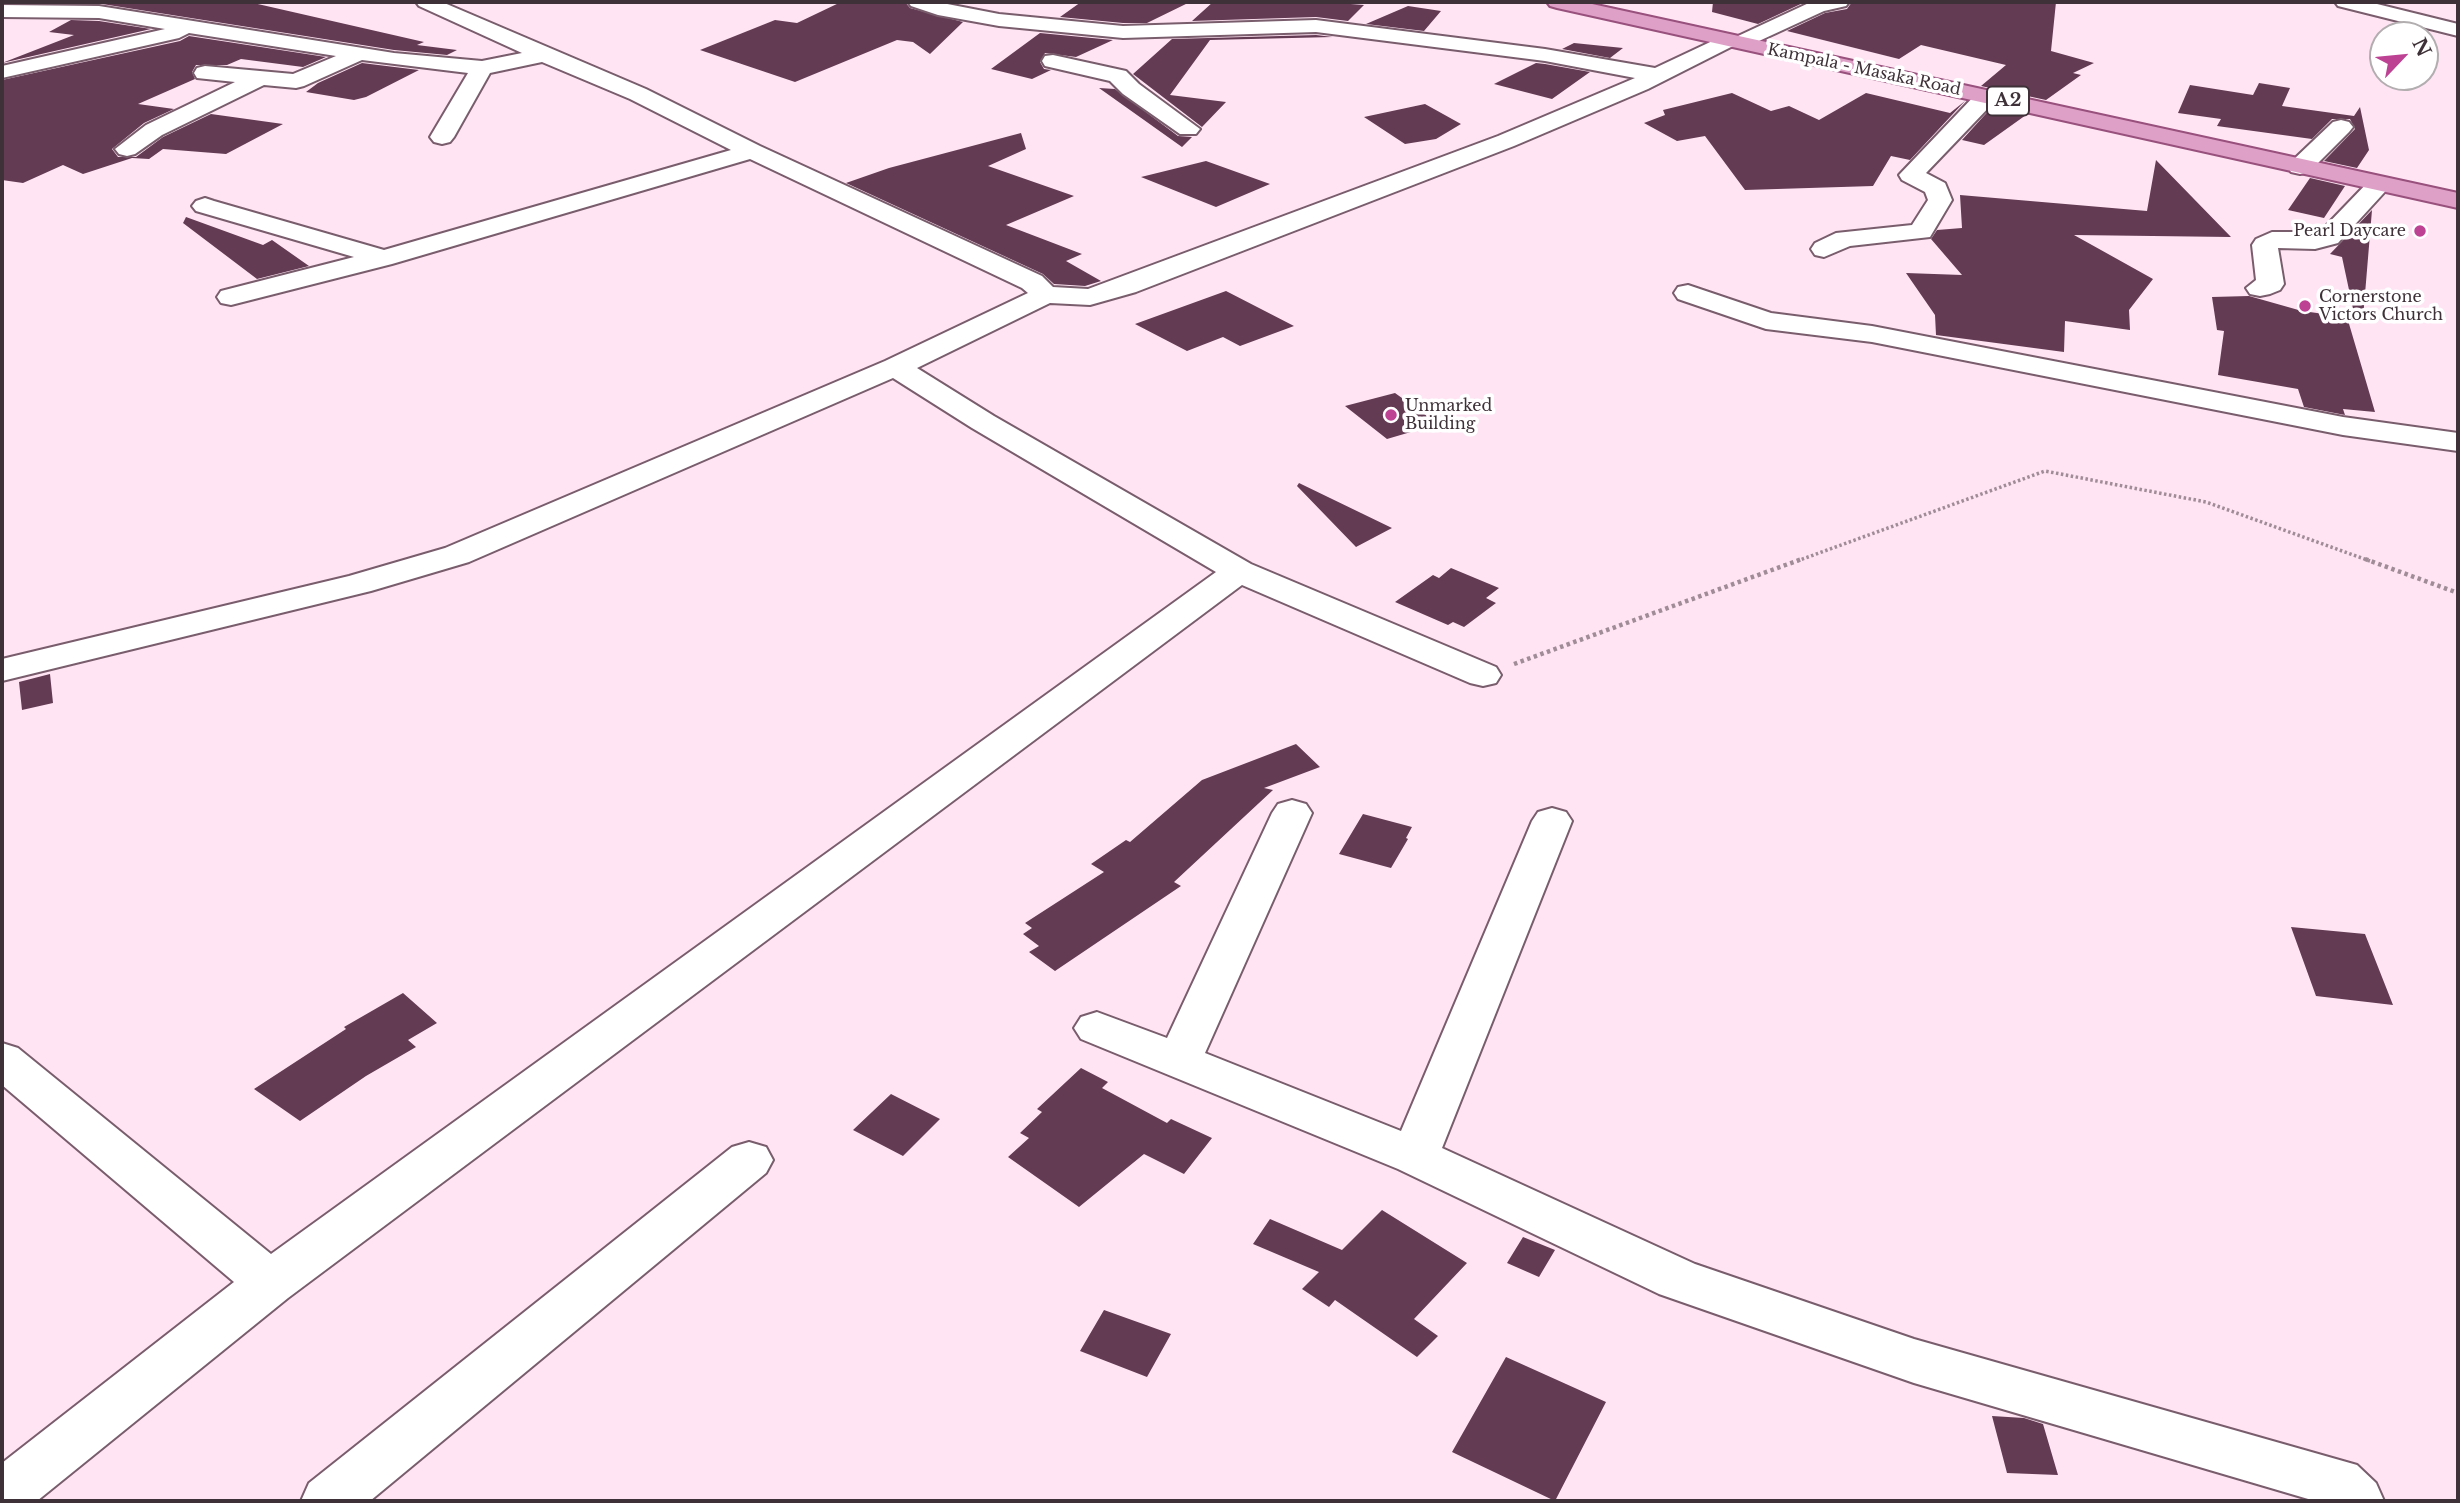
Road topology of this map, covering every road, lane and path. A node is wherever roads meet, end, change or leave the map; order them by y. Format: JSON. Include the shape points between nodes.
{"nodes":[{"id":1,"x":165,"y":2,"type":"edge"},
{"id":2,"x":426,"y":2,"type":"edge"},
{"id":3,"x":918,"y":2,"type":"edge"},
{"id":4,"x":1557,"y":2,"type":"edge"},
{"id":5,"x":1839,"y":2,"type":"edge"},
{"id":6,"x":2345,"y":2,"type":"edge"},
{"id":7,"x":2,"y":11,"type":"edge"},
{"id":8,"x":127,"y":16,"type":"junction"},
{"id":9,"x":202,"y":27,"type":"junction"},
{"id":10,"x":1096,"y":29,"type":"junction"},
{"id":11,"x":2458,"y":30,"type":"edge"},
{"id":12,"x":1734,"y":42,"type":"junction"},
{"id":13,"x":359,"y":54,"type":"junction"},
{"id":14,"x":544,"y":55,"type":"junction"},
{"id":15,"x":482,"y":68,"type":"junction"},
{"id":16,"x":2,"y":72,"type":"edge"},
{"id":17,"x":205,"y":73,"type":"dead end"},
{"id":18,"x":1656,"y":75,"type":"junction"},
{"id":19,"x":259,"y":79,"type":"junction"},
{"id":20,"x":1986,"y":97,"type":"junction"},
{"id":21,"x":2341,"y":127,"type":"dead end"},
{"id":22,"x":1188,"y":129,"type":"dead end"},
{"id":23,"x":442,"y":137,"type":"dead end"},
{"id":24,"x":127,"y":149,"type":"dead end"},
{"id":25,"x":752,"y":151,"type":"junction"},
{"id":26,"x":2300,"y":167,"type":"junction"},
{"id":27,"x":2380,"y":184,"type":"junction"},
{"id":28,"x":2458,"y":201,"type":"edge"},
{"id":29,"x":205,"y":206,"type":"dead end"},
{"id":30,"x":1824,"y":249,"type":"dead end"},
{"id":31,"x":383,"y":258,"type":"junction"},
{"id":32,"x":2260,"y":288,"type":"dead end"},
{"id":33,"x":1688,"y":293,"type":"dead end"},
{"id":34,"x":1046,"y":295,"type":"junction"},
{"id":35,"x":231,"y":297,"type":"dead end"},
{"id":36,"x":895,"y":367,"type":"junction"},
{"id":37,"x":2458,"y":442,"type":"edge"},
{"id":38,"x":1238,"y":570,"type":"junction"},
{"id":39,"x":2458,"y":593,"type":"edge"},
{"id":40,"x":2,"y":670,"type":"edge"},
{"id":41,"x":1483,"y":676,"type":"joint"},
{"id":42,"x":1292,"y":813,"type":"dead end"},
{"id":43,"x":1552,"y":821,"type":"dead end"},
{"id":44,"x":1097,"y":1028,"type":"dead end"},
{"id":45,"x":2,"y":1060,"type":"edge"},
{"id":46,"x":1179,"y":1061,"type":"junction"},
{"id":47,"x":1415,"y":1156,"type":"junction"},
{"id":48,"x":749,"y":1160,"type":"dead end"},
{"id":49,"x":270,"y":1283,"type":"junction"},
{"id":50,"x":2,"y":1496,"type":"edge"},
{"id":51,"x":329,"y":1501,"type":"edge"},
{"id":52,"x":2356,"y":1501,"type":"edge"}],
"edges":[{"from":1,"to":8,"type":"street"},
{"from":2,"to":14,"type":"street"},
{"from":3,"to":10,"type":"street","via":[[999,20]]},
{"from":4,"to":12,"type":"main road","name":"Kampala - Masaka Road","number":"A2"},
{"from":5,"to":12,"type":"street","via":[[1818,6]]},
{"from":6,"to":11,"type":"street"},
{"from":7,"to":8,"type":"street"},
{"from":8,"to":9,"type":"street"},
{"from":9,"to":13,"type":"street"},
{"from":9,"to":16,"type":"street"},
{"from":10,"to":18,"type":"street","via":[[1316,26],[1545,55]]},
{"from":10,"to":22,"type":"street","via":[[1053,61],[1118,76]]},
{"from":12,"to":18,"type":"street"},
{"from":12,"to":20,"type":"main road","name":"Kampala - Masaka Road","number":"A2"},
{"from":13,"to":15,"type":"street"},
{"from":13,"to":19,"type":"street","via":[[296,81]]},
{"from":14,"to":15,"type":"street"},
{"from":14,"to":25,"type":"street","via":[[627,89]]},
{"from":15,"to":23,"type":"street"},
{"from":17,"to":19,"type":"street"},
{"from":18,"to":34,"type":"street","via":[[1506,141],[1126,286],[1090,297]]},
{"from":19,"to":24,"type":"street","via":[[154,130]]},
{"from":20,"to":26,"type":"main road","name":"Kampala - Masaka Road","number":"A2"},
{"from":20,"to":30,"type":"street","via":[[1911,175],[1936,188],[1940,200],[1921,233],[1845,239]]},
{"from":21,"to":26,"type":"street"},
{"from":25,"to":31,"type":"street"},
{"from":25,"to":34,"type":"street","via":[[1032,282]]},
{"from":26,"to":27,"type":"main road","name":"Kampala - Masaka Road","number":"A2"},
{"from":27,"to":28,"type":"main road","name":"Kampala - Masaka Road","number":"A2"},
{"from":27,"to":32,"type":"street","via":[[2329,237],[2272,240],[2265,245],[2270,284]]},
{"from":29,"to":31,"type":"street"},
{"from":31,"to":35,"type":"street"},
{"from":33,"to":37,"type":"street","via":[[1766,321],[1872,334],[2343,426]]},
{"from":34,"to":36,"type":"street"},
{"from":36,"to":38,"type":"street"},
{"from":36,"to":40,"type":"street","via":[[457,555],[359,584]]},
{"from":38,"to":41,"type":"street"},
{"from":38,"to":49,"type":"street"},
{"from":39,"to":41,"type":"path","via":[[2206,502],[2045,471]]},
{"from":42,"to":46,"type":"street"},
{"from":43,"to":47,"type":"street"},
{"from":44,"to":46,"type":"street"},
{"from":45,"to":49,"type":"street"},
{"from":46,"to":47,"type":"street"},
{"from":47,"to":52,"type":"street","via":[[1677,1279],[1914,1361],[2337,1483]]},
{"from":48,"to":51,"type":"street"},
{"from":49,"to":50,"type":"street"}]}
